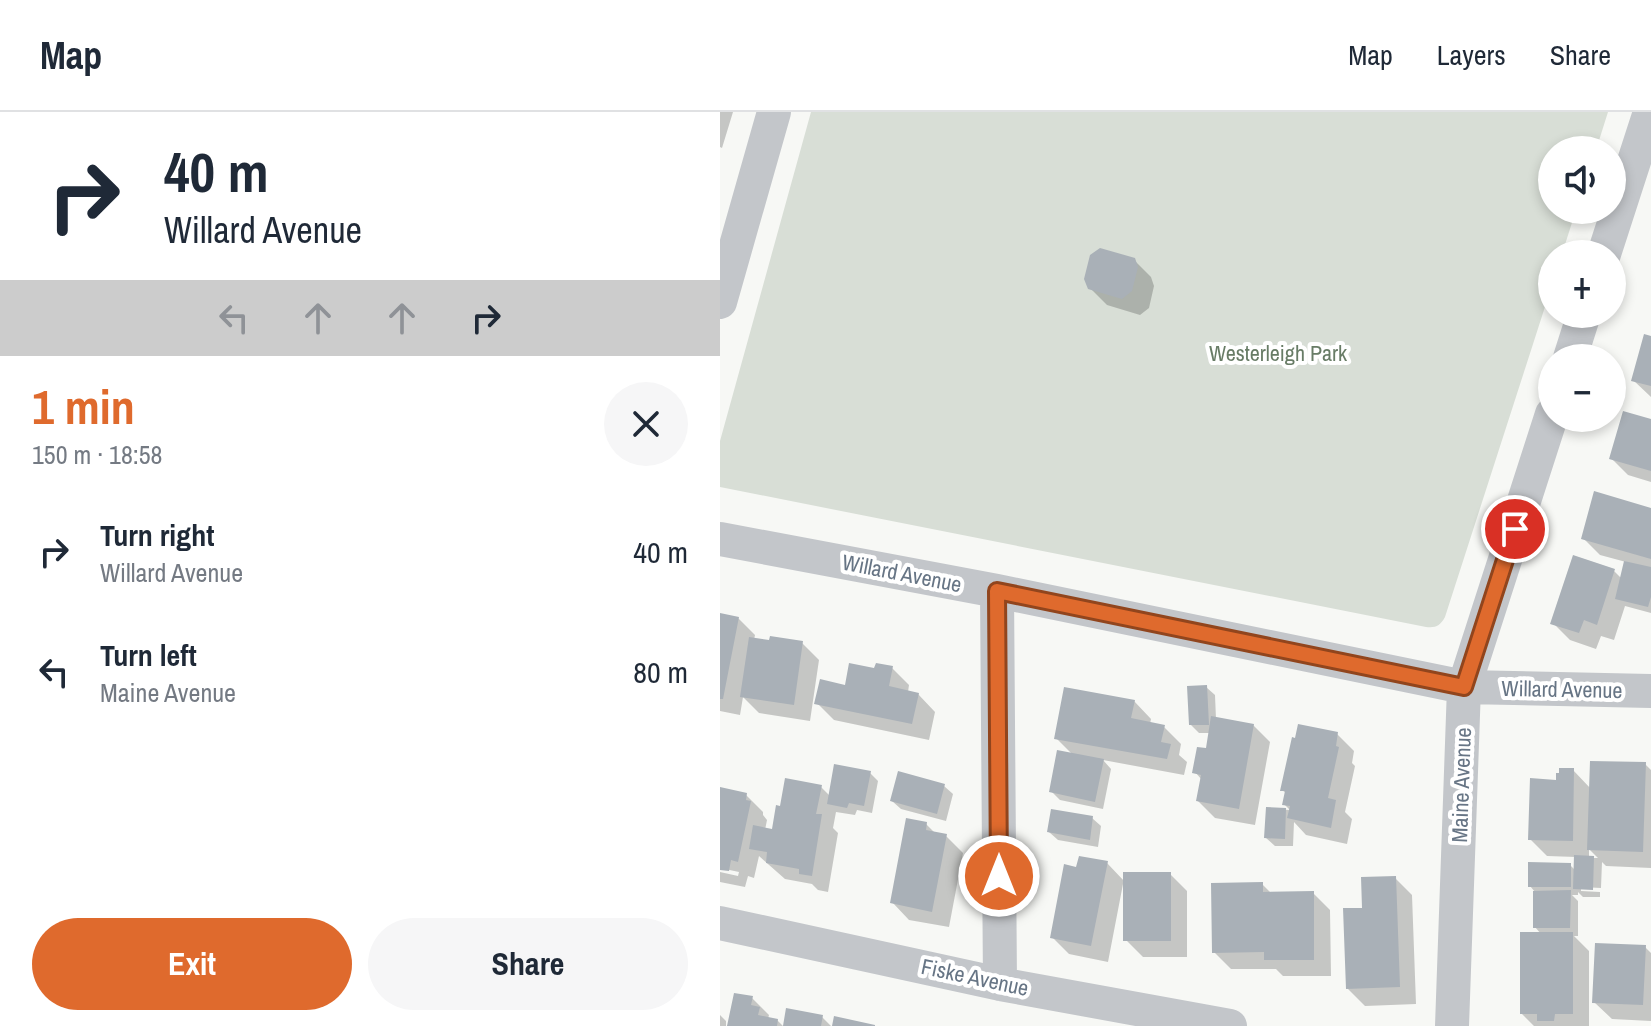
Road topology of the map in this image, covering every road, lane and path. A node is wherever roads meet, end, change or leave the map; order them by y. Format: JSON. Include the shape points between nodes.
{"nodes":[{"id":1,"x":774,"y":112,"type":"edge"},
{"id":2,"x":1650,"y":112,"type":"edge"},
{"id":3,"x":1609,"y":240,"type":"edge"},
{"id":4,"x":720,"y":302,"type":"edge"},
{"id":5,"x":1546,"y":432,"type":"edge"},
{"id":6,"x":720,"y":539,"type":"edge"},
{"id":7,"x":997,"y":591,"type":"junction"},
{"id":8,"x":1464,"y":687,"type":"junction"},
{"id":9,"x":1651,"y":691,"type":"edge"},
{"id":10,"x":720,"y":923,"type":"edge"},
{"id":11,"x":1000,"y":984,"type":"junction"},
{"id":12,"x":1230,"y":1026,"type":"edge"},
{"id":13,"x":1452,"y":1026,"type":"edge"}],
"edges":[{"from":1,"to":4,"type":"street"},
{"from":2,"to":3,"type":"street"},
{"from":5,"to":8,"type":"street","name":"Maine Avenue"},
{"from":6,"to":7,"type":"street","name":"Willard Avenue"},
{"from":7,"to":8,"type":"street","name":"Willard Avenue"},
{"from":7,"to":11,"type":"street"},
{"from":8,"to":9,"type":"street","name":"Willard Avenue"},
{"from":8,"to":13,"type":"street","name":"Maine Avenue"},
{"from":10,"to":11,"type":"street","name":"Fiske Avenue"},
{"from":11,"to":12,"type":"street","name":"Fiske Avenue"}]}
